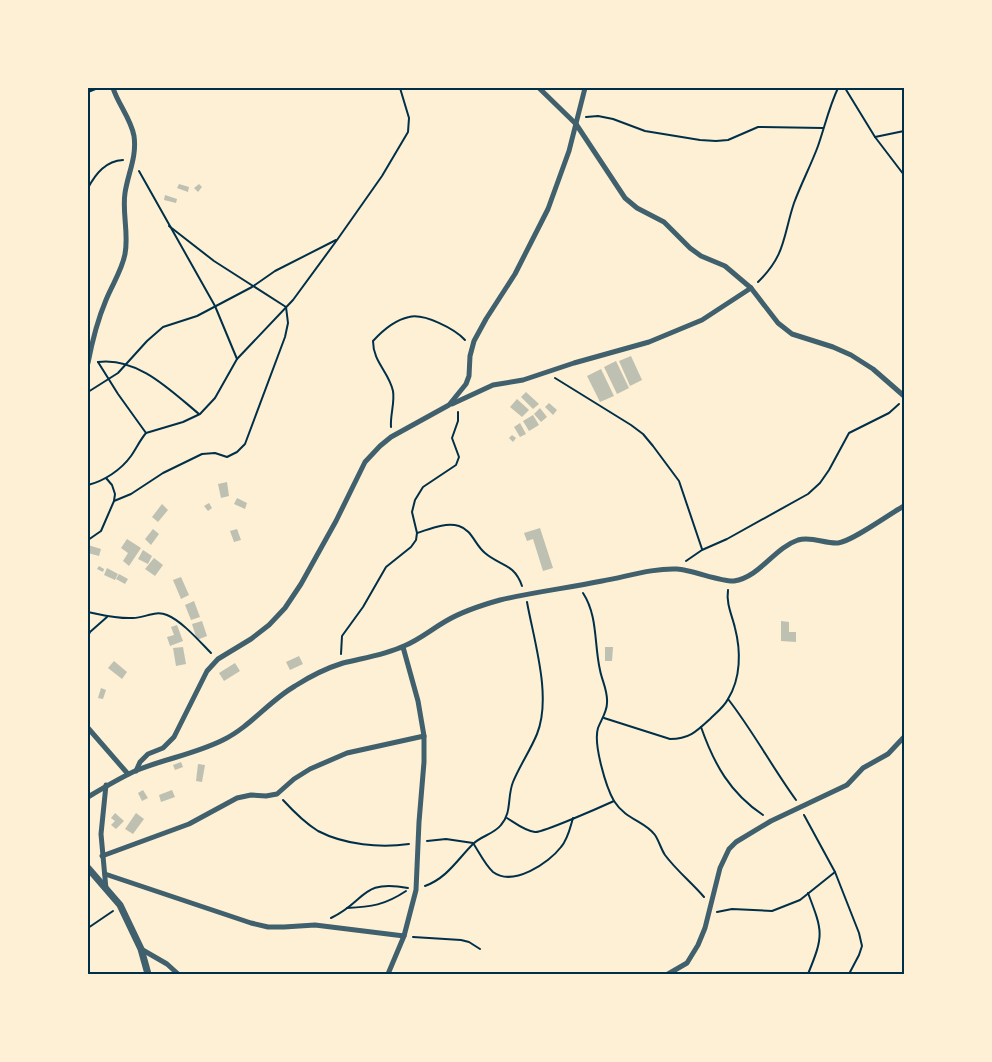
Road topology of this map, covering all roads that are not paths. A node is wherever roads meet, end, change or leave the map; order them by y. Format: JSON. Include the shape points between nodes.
{"nodes":[{"id":1,"x":113,"y":88,"type":"edge"},
{"id":2,"x":539,"y":88,"type":"edge"},
{"id":3,"x":585,"y":88,"type":"edge"},
{"id":4,"x":576,"y":124,"type":"junction"},
{"id":5,"x":751,"y":288,"type":"junction"},
{"id":6,"x":88,"y":363,"type":"edge"},
{"id":7,"x":904,"y":396,"type":"edge"},
{"id":8,"x":449,"y":405,"type":"junction"},
{"id":9,"x":904,"y":506,"type":"edge"},
{"id":10,"x":403,"y":647,"type":"junction"},
{"id":11,"x":88,"y":728,"type":"edge"},
{"id":12,"x":424,"y":736,"type":"junction"},
{"id":13,"x":904,"y":737,"type":"edge"},
{"id":14,"x":136,"y":771,"type":"junction"},
{"id":15,"x":128,"y":774,"type":"junction"},
{"id":16,"x":106,"y":785,"type":"junction"},
{"id":17,"x":88,"y":797,"type":"edge"},
{"id":18,"x":102,"y":856,"type":"junction"},
{"id":19,"x":88,"y":868,"type":"edge"},
{"id":20,"x":105,"y":874,"type":"junction"},
{"id":21,"x":106,"y":890,"type":"junction"},
{"id":22,"x":404,"y":936,"type":"junction"},
{"id":23,"x":141,"y":949,"type":"junction"},
{"id":24,"x":148,"y":974,"type":"edge"},
{"id":25,"x":178,"y":974,"type":"edge"},
{"id":26,"x":388,"y":974,"type":"edge"},
{"id":27,"x":668,"y":974,"type":"edge"}],
"edges":[{"from":1,"to":6,"type":"street","via":[[130,122],[134,136],[134,161],[124,204],[125,253],[104,303]]},
{"from":2,"to":4,"type":"street"},
{"from":3,"to":4,"type":"street"},
{"from":4,"to":5,"type":"street","via":[[625,198],[664,222],[690,248],[725,266]]},
{"from":4,"to":8,"type":"street","via":[[548,209],[515,274],[486,319],[472,348],[466,384]]},
{"from":5,"to":7,"type":"street","via":[[778,323],[792,334],[851,356],[873,369]]},
{"from":5,"to":8,"type":"street","via":[[720,310],[650,342],[523,380],[494,385]]},
{"from":8,"to":14,"type":"street","via":[[391,437],[365,462],[336,521],[285,608],[269,625],[206,672],[174,737],[163,748],[148,754]]},
{"from":9,"to":10,"type":"street","via":[[838,543],[798,540],[745,577],[732,581],[677,569],[526,595],[472,608]]},
{"from":10,"to":12,"type":"street"},
{"from":10,"to":14,"type":"street","via":[[318,673],[273,700],[225,739]]},
{"from":11,"to":15,"type":"street"},
{"from":12,"to":18,"type":"street","via":[[355,751],[327,761],[294,779],[277,794],[237,798],[189,824]]},
{"from":12,"to":22,"type":"street","via":[[416,890]]},
{"from":13,"to":27,"type":"street","via":[[888,754],[863,768],[846,785],[771,821],[729,849],[720,868],[694,954]]},
{"from":14,"to":15,"type":"street"},
{"from":15,"to":16,"type":"street"},
{"from":16,"to":17,"type":"street"},
{"from":16,"to":18,"type":"street"},
{"from":18,"to":20,"type":"street"},
{"from":19,"to":21,"type":"street"},
{"from":20,"to":21,"type":"street"},
{"from":20,"to":22,"type":"street","via":[[268,927],[315,925]]},
{"from":21,"to":23,"type":"street","via":[[120,905]]},
{"from":22,"to":26,"type":"street"},
{"from":23,"to":24,"type":"street"},
{"from":23,"to":25,"type":"street"}]}
